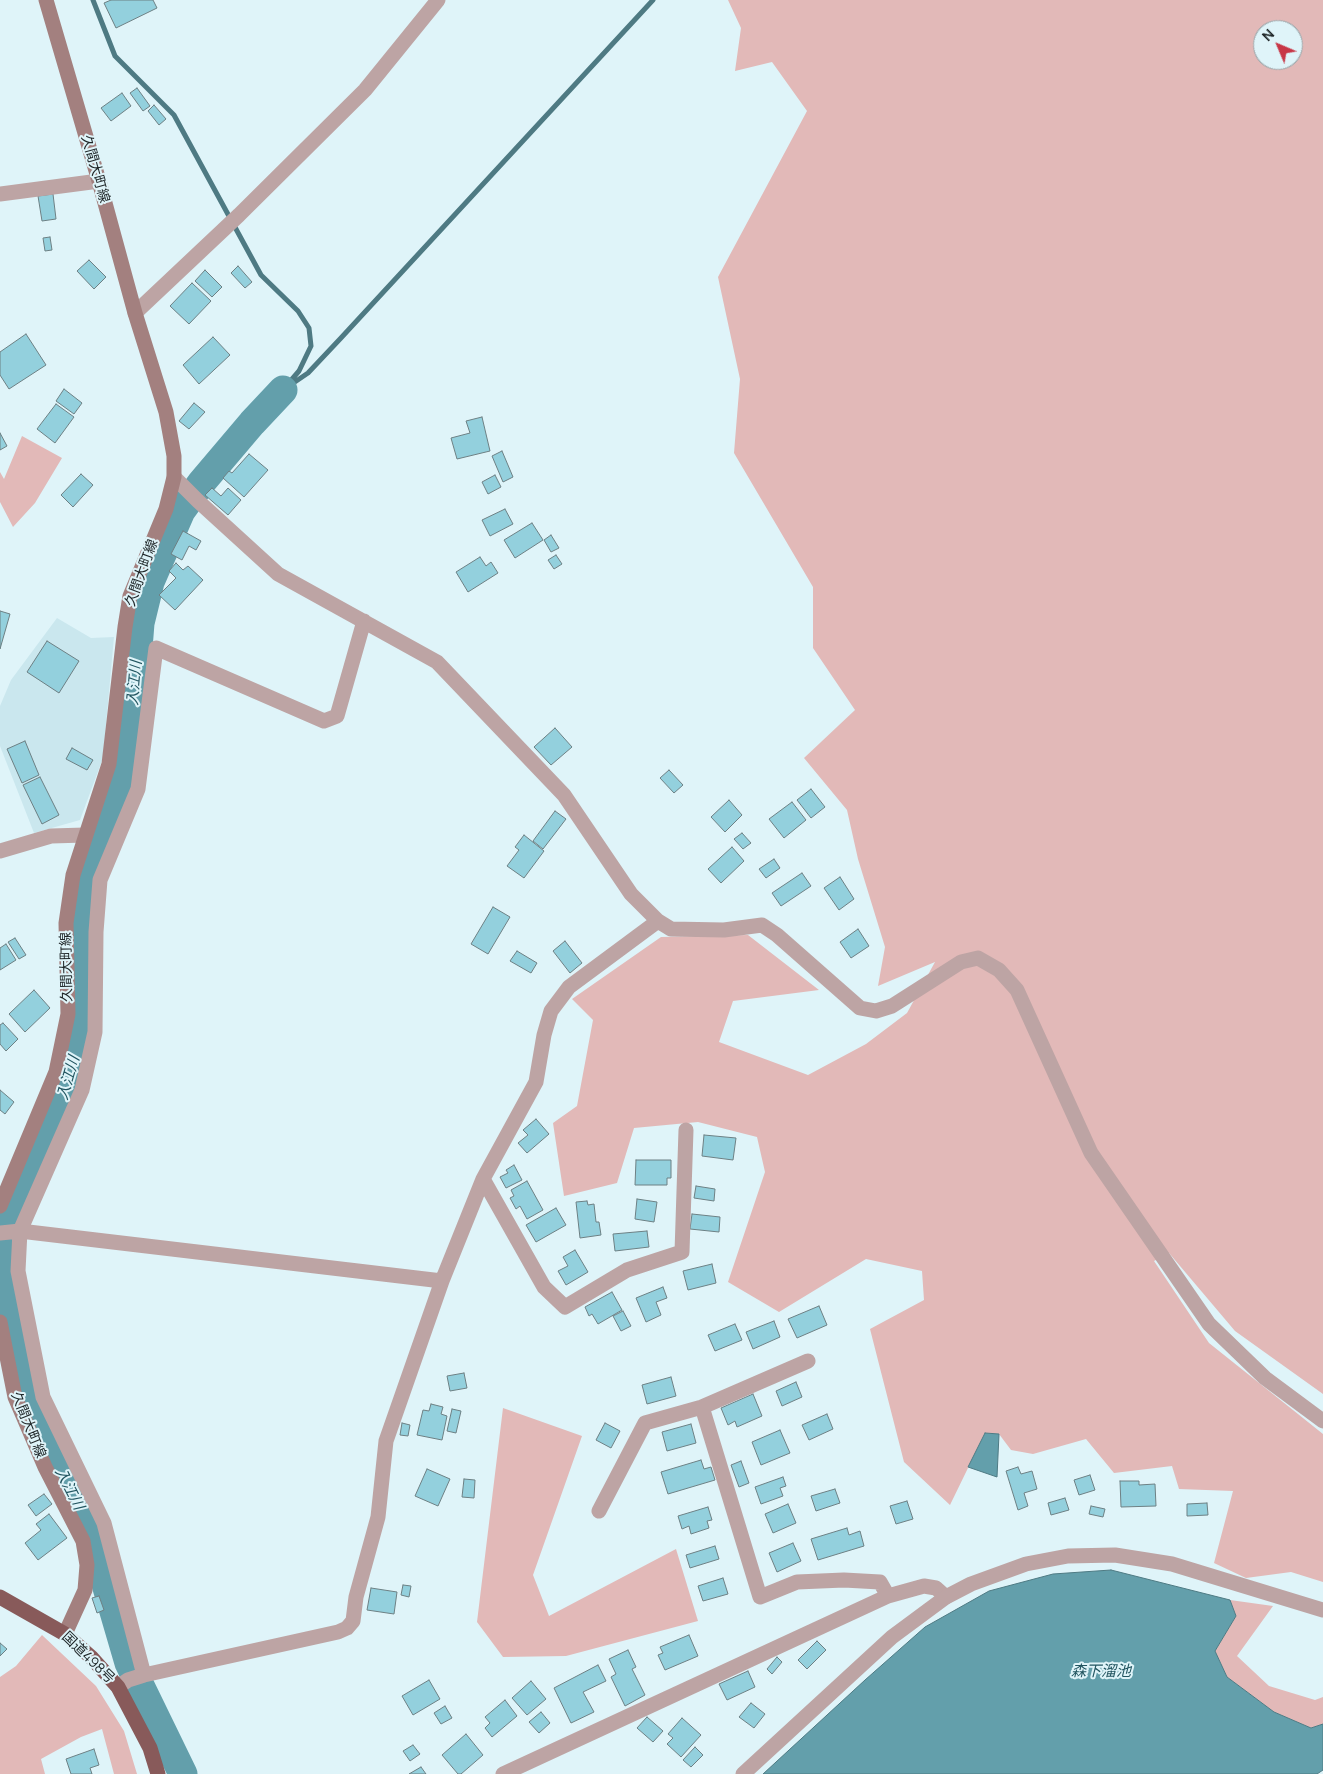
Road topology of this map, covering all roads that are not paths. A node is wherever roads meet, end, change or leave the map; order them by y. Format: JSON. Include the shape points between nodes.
{"nodes":[{"id":1,"x":46,"y":0,"type":"edge"},
{"id":2,"x":438,"y":0,"type":"edge"},
{"id":3,"x":99,"y":181,"type":"junction"},
{"id":4,"x":0,"y":194,"type":"edge"},
{"id":5,"x":135,"y":313,"type":"junction"},
{"id":6,"x":174,"y":476,"type":"junction"},
{"id":7,"x":364,"y":621,"type":"junction"},
{"id":8,"x":85,"y":835,"type":"junction"},
{"id":9,"x":0,"y":851,"type":"edge"},
{"id":10,"x":658,"y":921,"type":"junction"},
{"id":11,"x":686,"y":1130,"type":"dead end"},
{"id":12,"x":484,"y":1179,"type":"junction"},
{"id":13,"x":0,"y":1206,"type":"edge"},
{"id":14,"x":20,"y":1231,"type":"junction"},
{"id":15,"x":0,"y":1233,"type":"edge"},
{"id":16,"x":442,"y":1281,"type":"junction"},
{"id":17,"x":0,"y":1322,"type":"edge"},
{"id":18,"x":808,"y":1361,"type":"dead end"},
{"id":19,"x":702,"y":1407,"type":"junction"},
{"id":20,"x":1323,"y":1421,"type":"edge"},
{"id":21,"x":599,"y":1511,"type":"dead end"},
{"id":22,"x":888,"y":1596,"type":"junction"},
{"id":23,"x":0,"y":1597,"type":"edge"},
{"id":24,"x":946,"y":1597,"type":"junction"},
{"id":25,"x":1323,"y":1610,"type":"edge"},
{"id":26,"x":65,"y":1634,"type":"junction"},
{"id":27,"x":144,"y":1675,"type":"junction"},
{"id":28,"x":123,"y":1684,"type":"junction"},
{"id":29,"x":158,"y":1774,"type":"edge"},
{"id":30,"x":502,"y":1774,"type":"edge"},
{"id":31,"x":743,"y":1774,"type":"edge"}],
"edges":[{"from":1,"to":3,"type":"main road","name":"久間大町線"},
{"from":2,"to":5,"type":"street","via":[[365,90]]},
{"from":3,"to":4,"type":"street"},
{"from":3,"to":5,"type":"main road","name":"久間大町線"},
{"from":5,"to":6,"type":"main road","name":"久間大町線","via":[[166,412]]},
{"from":6,"to":7,"type":"street","via":[[278,574]]},
{"from":6,"to":8,"type":"main road","name":"久間大町線","via":[[166,509],[130,596],[109,764]]},
{"from":7,"to":10,"type":"street","via":[[437,662],[475,700],[564,795],[630,894]]},
{"from":7,"to":14,"type":"street","via":[[337,716],[324,721],[156,648],[138,788],[100,880],[96,932],[96,1032],[82,1090]]},
{"from":8,"to":9,"type":"street","via":[[52,836]]},
{"from":8,"to":13,"type":"main road","name":"久間大町線","via":[[73,875],[66,924],[68,1014],[56,1072]]},
{"from":10,"to":12,"type":"street","via":[[570,987],[551,1011],[536,1082]]},
{"from":10,"to":20,"type":"street","via":[[671,928],[724,930],[762,925],[860,1008],[876,1012],[892,1006],[961,962],[978,958],[999,970],[1018,990],[1091,1153],[1208,1324],[1265,1378]]},
{"from":11,"to":12,"type":"street","via":[[682,1252],[627,1270],[565,1307],[544,1287]]},
{"from":12,"to":16,"type":"street"},
{"from":14,"to":15,"type":"street"},
{"from":14,"to":16,"type":"street"},
{"from":14,"to":27,"type":"street","via":[[18,1270],[43,1398],[104,1523]]},
{"from":16,"to":27,"type":"street","via":[[386,1441],[378,1517],[356,1597],[353,1622],[338,1632]]},
{"from":17,"to":26,"type":"main road","name":"久間大町線","via":[[15,1397],[45,1467],[83,1541],[87,1565],[85,1590]]},
{"from":18,"to":19,"type":"street"},
{"from":19,"to":21,"type":"street","via":[[645,1423]]},
{"from":19,"to":22,"type":"street","via":[[760,1597],[797,1582],[844,1580],[880,1582]]},
{"from":22,"to":24,"type":"street","via":[[924,1586],[936,1588]]},
{"from":22,"to":30,"type":"street"},
{"from":23,"to":26,"type":"highway","name":"国道498号"},
{"from":24,"to":25,"type":"street","via":[[1026,1564],[1068,1556],[1116,1555],[1172,1564]]},
{"from":24,"to":31,"type":"street","via":[[892,1637]]},
{"from":26,"to":28,"type":"highway","name":"国道498号"},
{"from":27,"to":28,"type":"street"},
{"from":28,"to":29,"type":"highway","name":"国道498号"}]}
